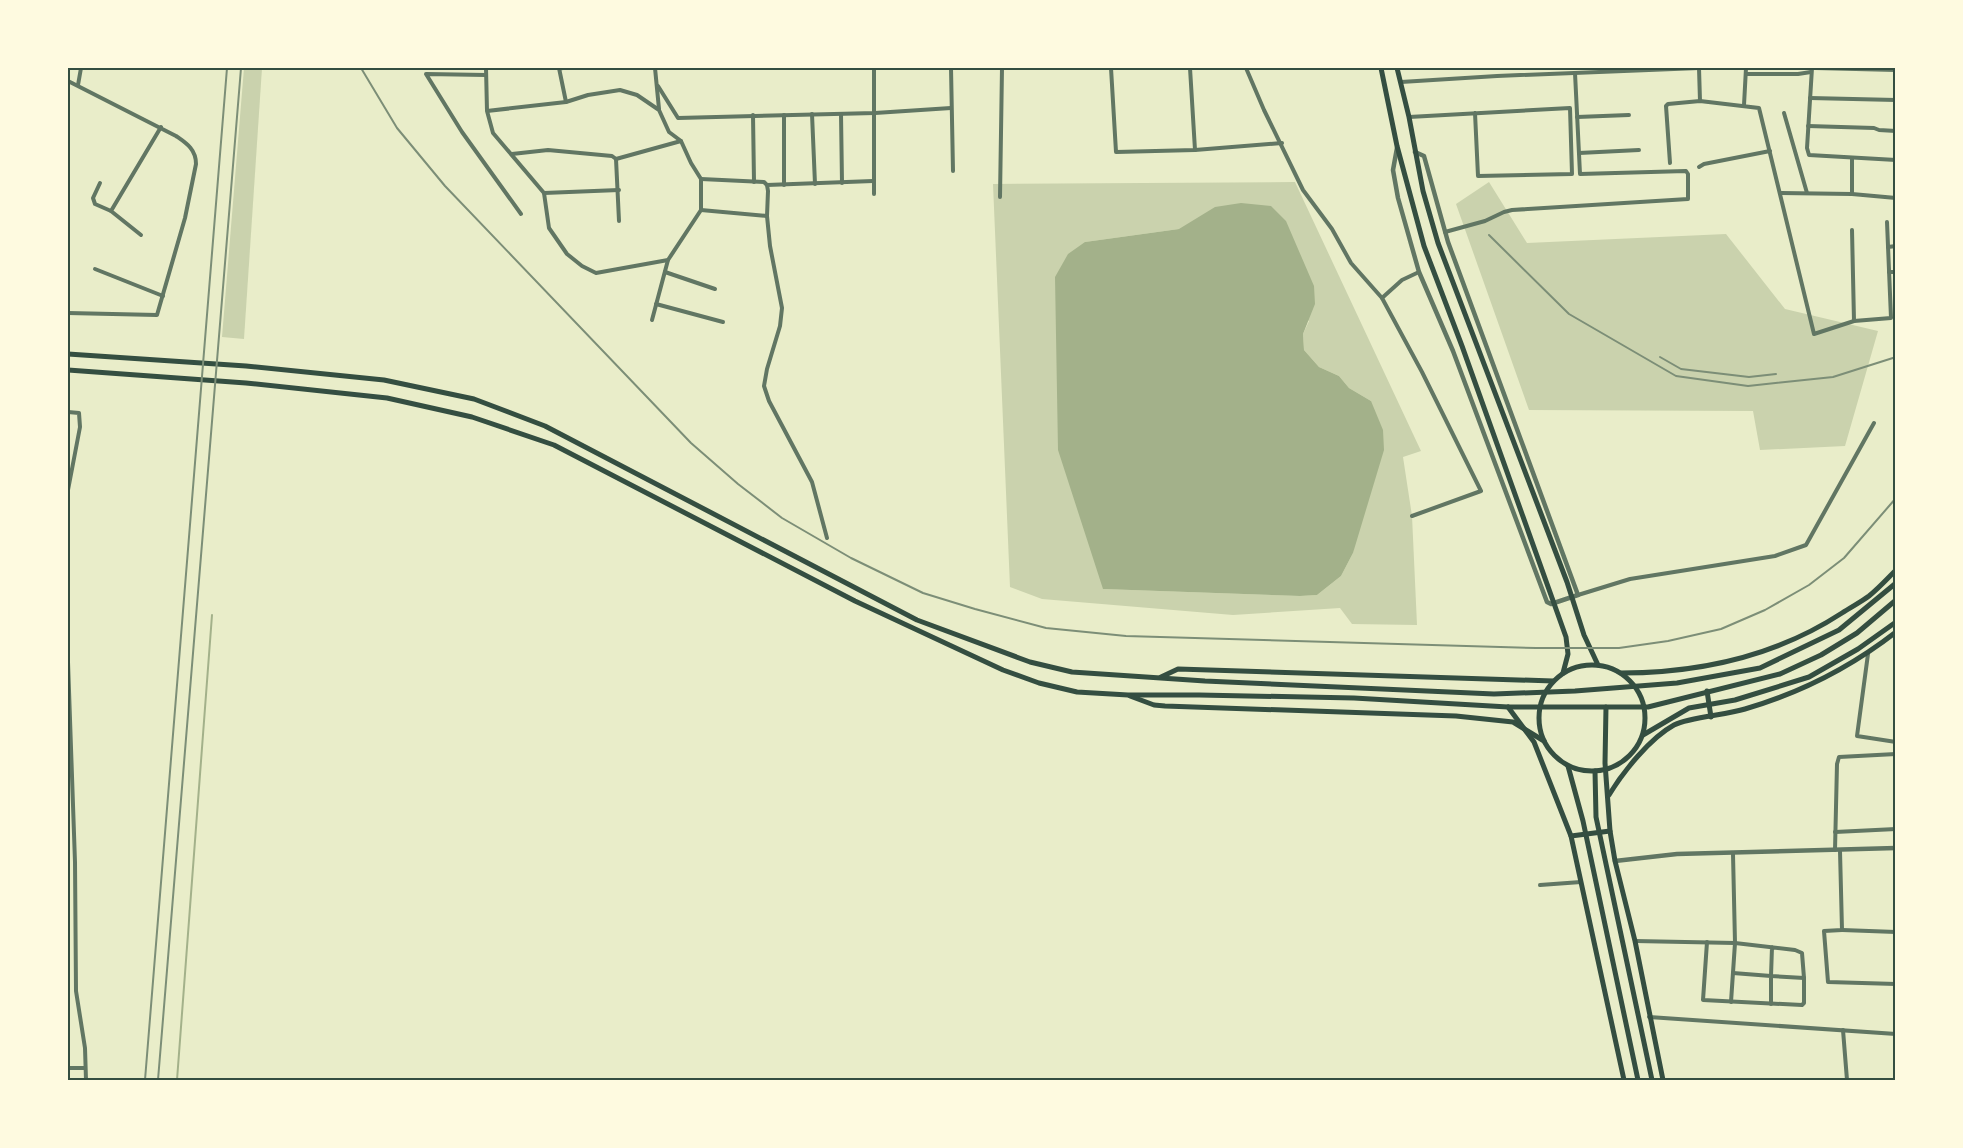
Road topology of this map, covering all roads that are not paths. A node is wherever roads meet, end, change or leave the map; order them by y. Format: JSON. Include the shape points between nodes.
{"nodes":[{"id":1,"x":81,"y":68,"type":"edge"},
{"id":2,"x":486,"y":68,"type":"edge"},
{"id":3,"x":560,"y":68,"type":"edge"},
{"id":4,"x":655,"y":68,"type":"edge"},
{"id":5,"x":874,"y":68,"type":"edge"},
{"id":6,"x":951,"y":68,"type":"edge"},
{"id":7,"x":1002,"y":68,"type":"edge"},
{"id":8,"x":1111,"y":68,"type":"edge"},
{"id":9,"x":1190,"y":68,"type":"edge"},
{"id":10,"x":1246,"y":68,"type":"edge"},
{"id":11,"x":1381,"y":68,"type":"edge"},
{"id":12,"x":1397,"y":68,"type":"edge"},
{"id":13,"x":1496,"y":68,"type":"edge"},
{"id":14,"x":1699,"y":68,"type":"edge"},
{"id":15,"x":1746,"y":68,"type":"edge"},
{"id":16,"x":1813,"y":69,"type":"edge"},
{"id":17,"x":1896,"y":70,"type":"edge"},
{"id":18,"x":1575,"y":73,"type":"junction"},
{"id":19,"x":1747,"y":74,"type":"junction"},
{"id":20,"x":486,"y":75,"type":"junction"},
{"id":21,"x":1497,"y":76,"type":"junction"},
{"id":22,"x":68,"y":81,"type":"edge"},
{"id":23,"x":1400,"y":82,"type":"junction"},
{"id":24,"x":78,"y":85,"type":"junction"},
{"id":25,"x":658,"y":86,"type":"junction"},
{"id":26,"x":1810,"y":98,"type":"junction"},
{"id":27,"x":1896,"y":100,"type":"edge"},
{"id":28,"x":1700,"y":101,"type":"junction"},
{"id":29,"x":566,"y":102,"type":"junction"},
{"id":30,"x":1744,"y":105,"type":"junction"},
{"id":31,"x":951,"y":108,"type":"junction"},
{"id":32,"x":659,"y":110,"type":"junction"},
{"id":33,"x":487,"y":111,"type":"junction"},
{"id":34,"x":875,"y":112,"type":"junction"},
{"id":35,"x":1475,"y":113,"type":"junction"},
{"id":36,"x":1784,"y":113,"type":"dead end"},
{"id":37,"x":812,"y":114,"type":"junction"},
{"id":38,"x":841,"y":114,"type":"junction"},
{"id":39,"x":784,"y":115,"type":"junction"},
{"id":40,"x":1629,"y":115,"type":"dead end"},
{"id":41,"x":753,"y":116,"type":"junction"},
{"id":42,"x":1409,"y":117,"type":"junction"},
{"id":43,"x":1577,"y":117,"type":"junction"},
{"id":44,"x":1808,"y":126,"type":"junction"},
{"id":45,"x":161,"y":127,"type":"junction"},
{"id":46,"x":1896,"y":131,"type":"edge"},
{"id":47,"x":681,"y":141,"type":"junction"},
{"id":48,"x":1282,"y":143,"type":"junction"},
{"id":49,"x":1398,"y":147,"type":"junction"},
{"id":50,"x":1195,"y":150,"type":"junction"},
{"id":51,"x":1640,"y":150,"type":"dead end"},
{"id":52,"x":1770,"y":151,"type":"junction"},
{"id":53,"x":1415,"y":152,"type":"junction"},
{"id":54,"x":1579,"y":153,"type":"junction"},
{"id":55,"x":511,"y":154,"type":"junction"},
{"id":56,"x":1852,"y":158,"type":"junction"},
{"id":57,"x":616,"y":159,"type":"junction"},
{"id":58,"x":1896,"y":160,"type":"edge"},
{"id":59,"x":1670,"y":163,"type":"dead end"},
{"id":60,"x":1699,"y":167,"type":"dead end"},
{"id":61,"x":953,"y":171,"type":"dead end"},
{"id":62,"x":701,"y":179,"type":"junction"},
{"id":63,"x":873,"y":181,"type":"junction"},
{"id":64,"x":754,"y":182,"type":"junction"},
{"id":65,"x":100,"y":183,"type":"dead end"},
{"id":66,"x":842,"y":183,"type":"junction"},
{"id":67,"x":815,"y":184,"type":"junction"},
{"id":68,"x":767,"y":185,"type":"junction"},
{"id":69,"x":784,"y":185,"type":"junction"},
{"id":70,"x":619,"y":190,"type":"junction"},
{"id":71,"x":544,"y":193,"type":"junction"},
{"id":72,"x":1781,"y":193,"type":"junction"},
{"id":73,"x":1807,"y":193,"type":"junction"},
{"id":74,"x":874,"y":194,"type":"dead end"},
{"id":75,"x":1852,"y":194,"type":"junction"},
{"id":76,"x":1000,"y":197,"type":"dead end"},
{"id":77,"x":1896,"y":198,"type":"edge"},
{"id":78,"x":701,"y":210,"type":"junction"},
{"id":79,"x":111,"y":211,"type":"junction"},
{"id":80,"x":521,"y":214,"type":"dead end"},
{"id":81,"x":767,"y":216,"type":"junction"},
{"id":82,"x":619,"y":221,"type":"dead end"},
{"id":83,"x":1887,"y":222,"type":"dead end"},
{"id":84,"x":1852,"y":230,"type":"dead end"},
{"id":85,"x":1445,"y":232,"type":"junction"},
{"id":86,"x":141,"y":235,"type":"dead end"},
{"id":87,"x":1896,"y":246,"type":"edge"},
{"id":88,"x":1888,"y":247,"type":"junction"},
{"id":89,"x":668,"y":260,"type":"junction"},
{"id":90,"x":95,"y":269,"type":"dead end"},
{"id":91,"x":665,"y":272,"type":"junction"},
{"id":92,"x":1419,"y":272,"type":"junction"},
{"id":93,"x":1889,"y":272,"type":"junction"},
{"id":94,"x":1896,"y":272,"type":"edge"},
{"id":95,"x":715,"y":289,"type":"dead end"},
{"id":96,"x":163,"y":296,"type":"junction"},
{"id":97,"x":1382,"y":298,"type":"junction"},
{"id":98,"x":656,"y":304,"type":"junction"},
{"id":99,"x":68,"y":313,"type":"edge"},
{"id":100,"x":1893,"y":317,"type":"edge"},
{"id":101,"x":652,"y":320,"type":"dead end"},
{"id":102,"x":1854,"y":321,"type":"junction"},
{"id":103,"x":723,"y":322,"type":"dead end"},
{"id":104,"x":68,"y":354,"type":"edge"},
{"id":105,"x":68,"y":370,"type":"edge"},
{"id":106,"x":68,"y":412,"type":"edge"},
{"id":107,"x":1874,"y":423,"type":"dead end"},
{"id":108,"x":68,"y":490,"type":"edge"},
{"id":109,"x":1412,"y":516,"type":"dead end"},
{"id":110,"x":827,"y":538,"type":"dead end"},
{"id":111,"x":1896,"y":570,"type":"edge"},
{"id":112,"x":1896,"y":582,"type":"edge"},
{"id":113,"x":1578,"y":595,"type":"junction"},
{"id":114,"x":1896,"y":600,"type":"edge"},
{"id":115,"x":1896,"y":622,"type":"edge"},
{"id":116,"x":1896,"y":633,"type":"edge"},
{"id":117,"x":1868,"y":654,"type":"junction"},
{"id":118,"x":68,"y":662,"type":"edge"},
{"id":119,"x":1598,"y":665,"type":"junction"},
{"id":120,"x":1563,"y":673,"type":"junction"},
{"id":121,"x":1621,"y":673,"type":"junction"},
{"id":122,"x":1160,"y":677,"type":"junction"},
{"id":123,"x":1553,"y":681,"type":"junction"},
{"id":124,"x":1707,"y":691,"type":"junction"},
{"id":125,"x":1128,"y":695,"type":"junction"},
{"id":126,"x":1508,"y":707,"type":"junction"},
{"id":127,"x":1606,"y":707,"type":"junction"},
{"id":128,"x":1711,"y":717,"type":"junction"},
{"id":129,"x":1643,"y":735,"type":"junction"},
{"id":130,"x":1544,"y":741,"type":"junction"},
{"id":131,"x":1896,"y":742,"type":"edge"},
{"id":132,"x":1896,"y":754,"type":"edge"},
{"id":133,"x":1568,"y":766,"type":"junction"},
{"id":134,"x":1595,"y":771,"type":"junction"},
{"id":135,"x":1608,"y":796,"type":"junction"},
{"id":136,"x":1896,"y":829,"type":"edge"},
{"id":137,"x":1610,"y":831,"type":"junction"},
{"id":138,"x":1835,"y":832,"type":"junction"},
{"id":139,"x":1571,"y":836,"type":"junction"},
{"id":140,"x":1896,"y":848,"type":"edge"},
{"id":141,"x":1837,"y":851,"type":"junction"},
{"id":142,"x":1734,"y":854,"type":"junction"},
{"id":143,"x":1614,"y":861,"type":"junction"},
{"id":144,"x":1581,"y":882,"type":"junction"},
{"id":145,"x":1540,"y":885,"type":"dead end"},
{"id":146,"x":1842,"y":930,"type":"junction"},
{"id":147,"x":1896,"y":932,"type":"edge"},
{"id":148,"x":1635,"y":941,"type":"junction"},
{"id":149,"x":1707,"y":942,"type":"junction"},
{"id":150,"x":1735,"y":943,"type":"junction"},
{"id":151,"x":1772,"y":948,"type":"junction"},
{"id":152,"x":1733,"y":973,"type":"junction"},
{"id":153,"x":1771,"y":976,"type":"junction"},
{"id":154,"x":1804,"y":978,"type":"junction"},
{"id":155,"x":1896,"y":984,"type":"edge"},
{"id":156,"x":1731,"y":1002,"type":"junction"},
{"id":157,"x":1771,"y":1004,"type":"junction"},
{"id":158,"x":1649,"y":1017,"type":"junction"},
{"id":159,"x":1843,"y":1030,"type":"junction"},
{"id":160,"x":1896,"y":1034,"type":"edge"},
{"id":161,"x":68,"y":1068,"type":"edge"},
{"id":162,"x":85,"y":1068,"type":"junction"},
{"id":163,"x":86,"y":1080,"type":"edge"},
{"id":164,"x":1624,"y":1080,"type":"edge"},
{"id":165,"x":1638,"y":1080,"type":"edge"},
{"id":166,"x":1652,"y":1080,"type":"edge"},
{"id":167,"x":1663,"y":1080,"type":"edge"},
{"id":168,"x":1847,"y":1080,"type":"edge"}],
"edges":[{"from":1,"to":24,"type":"street"},
{"from":2,"to":20,"type":"street"},
{"from":3,"to":29,"type":"street"},
{"from":4,"to":25,"type":"street"},
{"from":5,"to":34,"type":"street"},
{"from":6,"to":31,"type":"street"},
{"from":7,"to":76,"type":"street"},
{"from":8,"to":50,"type":"street","via":[[1116,152]]},
{"from":9,"to":50,"type":"street"},
{"from":10,"to":48,"type":"street"},
{"from":11,"to":49,"type":"main road"},
{"from":12,"to":23,"type":"main road"},
{"from":13,"to":21,"type":"street"},
{"from":14,"to":18,"type":"street"},
{"from":14,"to":28,"type":"street"},
{"from":15,"to":19,"type":"street"},
{"from":16,"to":17,"type":"street"},
{"from":16,"to":19,"type":"street","via":[[1798,75]]},
{"from":16,"to":26,"type":"street"},
{"from":18,"to":21,"type":"street"},
{"from":18,"to":43,"type":"street"},
{"from":19,"to":30,"type":"street"},
{"from":20,"to":33,"type":"street"},
{"from":20,"to":80,"type":"street","via":[[426,74]]},
{"from":21,"to":23,"type":"street"},
{"from":22,"to":24,"type":"street"},
{"from":23,"to":42,"type":"main road"},
{"from":24,"to":45,"type":"street"},
{"from":25,"to":32,"type":"street"},
{"from":25,"to":41,"type":"street","via":[[678,118]]},
{"from":26,"to":27,"type":"street"},
{"from":26,"to":44,"type":"street"},
{"from":28,"to":30,"type":"street"},
{"from":28,"to":59,"type":"street","via":[[1666,106]]},
{"from":29,"to":32,"type":"street","via":[[620,90],[637,95]]},
{"from":29,"to":33,"type":"street"},
{"from":30,"to":52,"type":"street","via":[[1759,108]]},
{"from":31,"to":34,"type":"street"},
{"from":31,"to":61,"type":"street"},
{"from":32,"to":47,"type":"street","via":[[669,132]]},
{"from":33,"to":55,"type":"street","via":[[493,133]]},
{"from":34,"to":38,"type":"street"},
{"from":34,"to":63,"type":"street"},
{"from":35,"to":35,"type":"street","via":[[1478,176],[1572,174],[1570,108]]},
{"from":35,"to":42,"type":"street"},
{"from":36,"to":73,"type":"street"},
{"from":37,"to":38,"type":"street"},
{"from":37,"to":39,"type":"street"},
{"from":37,"to":67,"type":"street"},
{"from":38,"to":66,"type":"street"},
{"from":39,"to":41,"type":"street"},
{"from":39,"to":69,"type":"street"},
{"from":40,"to":43,"type":"street"},
{"from":41,"to":64,"type":"street"},
{"from":42,"to":53,"type":"main road"},
{"from":43,"to":54,"type":"street"},
{"from":44,"to":46,"type":"street"},
{"from":44,"to":56,"type":"street","via":[[1809,155]]},
{"from":45,"to":79,"type":"street"},
{"from":45,"to":96,"type":"street","via":[[196,155],[185,218]]},
{"from":47,"to":57,"type":"street"},
{"from":47,"to":62,"type":"street"},
{"from":48,"to":50,"type":"street"},
{"from":48,"to":97,"type":"street","via":[[1303,190],[1351,263]]},
{"from":49,"to":92,"type":"street","via":[[1393,170]]},
{"from":49,"to":120,"type":"main road","via":[[1424,246],[1566,637],[1568,654]]},
{"from":51,"to":54,"type":"street"},
{"from":52,"to":60,"type":"street"},
{"from":52,"to":72,"type":"street"},
{"from":53,"to":85,"type":"street","via":[[1424,156]]},
{"from":53,"to":119,"type":"main road","via":[[1438,243]]},
{"from":54,"to":85,"type":"street","via":[[1580,174],[1686,171],[1689,197],[1512,210]]},
{"from":55,"to":57,"type":"street","via":[[548,150]]},
{"from":55,"to":71,"type":"street"},
{"from":56,"to":58,"type":"street"},
{"from":56,"to":75,"type":"street"},
{"from":57,"to":70,"type":"street"},
{"from":62,"to":64,"type":"street"},
{"from":62,"to":78,"type":"street"},
{"from":63,"to":66,"type":"street"},
{"from":63,"to":74,"type":"street"},
{"from":64,"to":68,"type":"street"},
{"from":65,"to":79,"type":"street","via":[[93,198],[95,204]]},
{"from":66,"to":67,"type":"street"},
{"from":67,"to":69,"type":"street"},
{"from":68,"to":69,"type":"street"},
{"from":68,"to":81,"type":"street"},
{"from":70,"to":71,"type":"street"},
{"from":70,"to":82,"type":"street"},
{"from":71,"to":89,"type":"street","via":[[549,228],[567,254],[582,266],[596,273]]},
{"from":72,"to":73,"type":"street"},
{"from":72,"to":102,"type":"street","via":[[1814,334]]},
{"from":73,"to":75,"type":"street"},
{"from":75,"to":77,"type":"street"},
{"from":78,"to":81,"type":"street"},
{"from":78,"to":89,"type":"street"},
{"from":79,"to":86,"type":"street"},
{"from":81,"to":110,"type":"street","via":[[782,308],[764,386],[812,482]]},
{"from":83,"to":88,"type":"street"},
{"from":84,"to":102,"type":"street"},
{"from":85,"to":113,"type":"street"},
{"from":87,"to":88,"type":"street"},
{"from":88,"to":93,"type":"street"},
{"from":89,"to":91,"type":"street"},
{"from":90,"to":96,"type":"street"},
{"from":91,"to":95,"type":"street"},
{"from":91,"to":98,"type":"street"},
{"from":92,"to":97,"type":"street","via":[[1402,280]]},
{"from":92,"to":113,"type":"street","via":[[1453,351],[1547,602]]},
{"from":93,"to":94,"type":"street"},
{"from":93,"to":100,"type":"street"},
{"from":96,"to":99,"type":"street","via":[[156,315]]},
{"from":97,"to":109,"type":"street","via":[[1481,491]]},
{"from":98,"to":101,"type":"street"},
{"from":98,"to":103,"type":"street"},
{"from":100,"to":102,"type":"street"},
{"from":104,"to":122,"type":"main road","via":[[384,380],[474,399],[544,426],[917,620],[1050,668]]},
{"from":105,"to":125,"type":"main road","via":[[387,398],[472,417],[554,445],[855,601],[1003,670],[1077,692]]},
{"from":106,"to":108,"type":"street","via":[[79,413],[80,427]]},
{"from":107,"to":113,"type":"street","via":[[1806,545],[1775,556],[1630,579]]},
{"from":111,"to":121,"type":"main road","via":[[1869,596],[1828,622],[1763,652],[1719,664]]},
{"from":112,"to":122,"type":"main road","via":[[1839,630],[1760,668],[1677,683],[1494,694]]},
{"from":114,"to":124,"type":"main road","via":[[1857,633],[1821,655],[1780,674]]},
{"from":115,"to":129,"type":"main road","via":[[1809,677],[1689,708]]},
{"from":116,"to":117,"type":"main road"},
{"from":117,"to":128,"type":"main road","via":[[1819,681],[1745,709]]},
{"from":117,"to":131,"type":"street","via":[[1857,736]]},
{"from":118,"to":162,"type":"street","via":[[76,991]]},
{"from":119,"to":120,"type":"main road","via":[[1580,666]]},
{"from":119,"to":121,"type":"main road"},
{"from":120,"to":123,"type":"main road"},
{"from":121,"to":129,"type":"main road","via":[[1634,684],[1642,700]]},
{"from":122,"to":123,"type":"main road","via":[[1178,669]]},
{"from":123,"to":130,"type":"main road","via":[[1541,703],[1540,729]]},
{"from":124,"to":127,"type":"main road","via":[[1648,707]]},
{"from":124,"to":128,"type":"main road"},
{"from":125,"to":126,"type":"main road","via":[[1354,698]]},
{"from":125,"to":130,"type":"main road","via":[[1165,706],[1456,716],[1513,722]]},
{"from":126,"to":127,"type":"main road"},
{"from":126,"to":139,"type":"main road","via":[[1534,742]]},
{"from":127,"to":135,"type":"main road"},
{"from":128,"to":135,"type":"main road","via":[[1675,724],[1660,735],[1620,776]]},
{"from":129,"to":134,"type":"main road","via":[[1624,760]]},
{"from":130,"to":133,"type":"main road"},
{"from":132,"to":138,"type":"street","via":[[1839,757]]},
{"from":133,"to":134,"type":"main road"},
{"from":133,"to":165,"type":"main road"},
{"from":134,"to":166,"type":"main road","via":[[1596,817]]},
{"from":135,"to":137,"type":"main road"},
{"from":136,"to":138,"type":"street"},
{"from":137,"to":139,"type":"main road"},
{"from":137,"to":143,"type":"main road"},
{"from":138,"to":141,"type":"street"},
{"from":139,"to":144,"type":"main road"},
{"from":140,"to":141,"type":"street"},
{"from":141,"to":142,"type":"street"},
{"from":141,"to":146,"type":"street"},
{"from":142,"to":143,"type":"street","via":[[1677,854]]},
{"from":142,"to":150,"type":"street"},
{"from":143,"to":148,"type":"main road"},
{"from":144,"to":145,"type":"street"},
{"from":144,"to":164,"type":"main road"},
{"from":146,"to":147,"type":"street"},
{"from":146,"to":155,"type":"street","via":[[1824,931],[1828,982]]},
{"from":148,"to":149,"type":"street"},
{"from":148,"to":158,"type":"main road"},
{"from":149,"to":150,"type":"street"},
{"from":149,"to":156,"type":"street","via":[[1703,1000]]},
{"from":150,"to":151,"type":"street"},
{"from":150,"to":152,"type":"street"},
{"from":151,"to":153,"type":"street"},
{"from":151,"to":154,"type":"street","via":[[1802,953]]},
{"from":152,"to":153,"type":"street"},
{"from":152,"to":156,"type":"street"},
{"from":153,"to":154,"type":"street"},
{"from":153,"to":157,"type":"street"},
{"from":154,"to":157,"type":"street","via":[[1802,1005]]},
{"from":156,"to":157,"type":"street"},
{"from":158,"to":159,"type":"street"},
{"from":158,"to":167,"type":"main road"},
{"from":159,"to":160,"type":"street"},
{"from":159,"to":168,"type":"street"},
{"from":161,"to":162,"type":"street"},
{"from":162,"to":163,"type":"street"}]}
